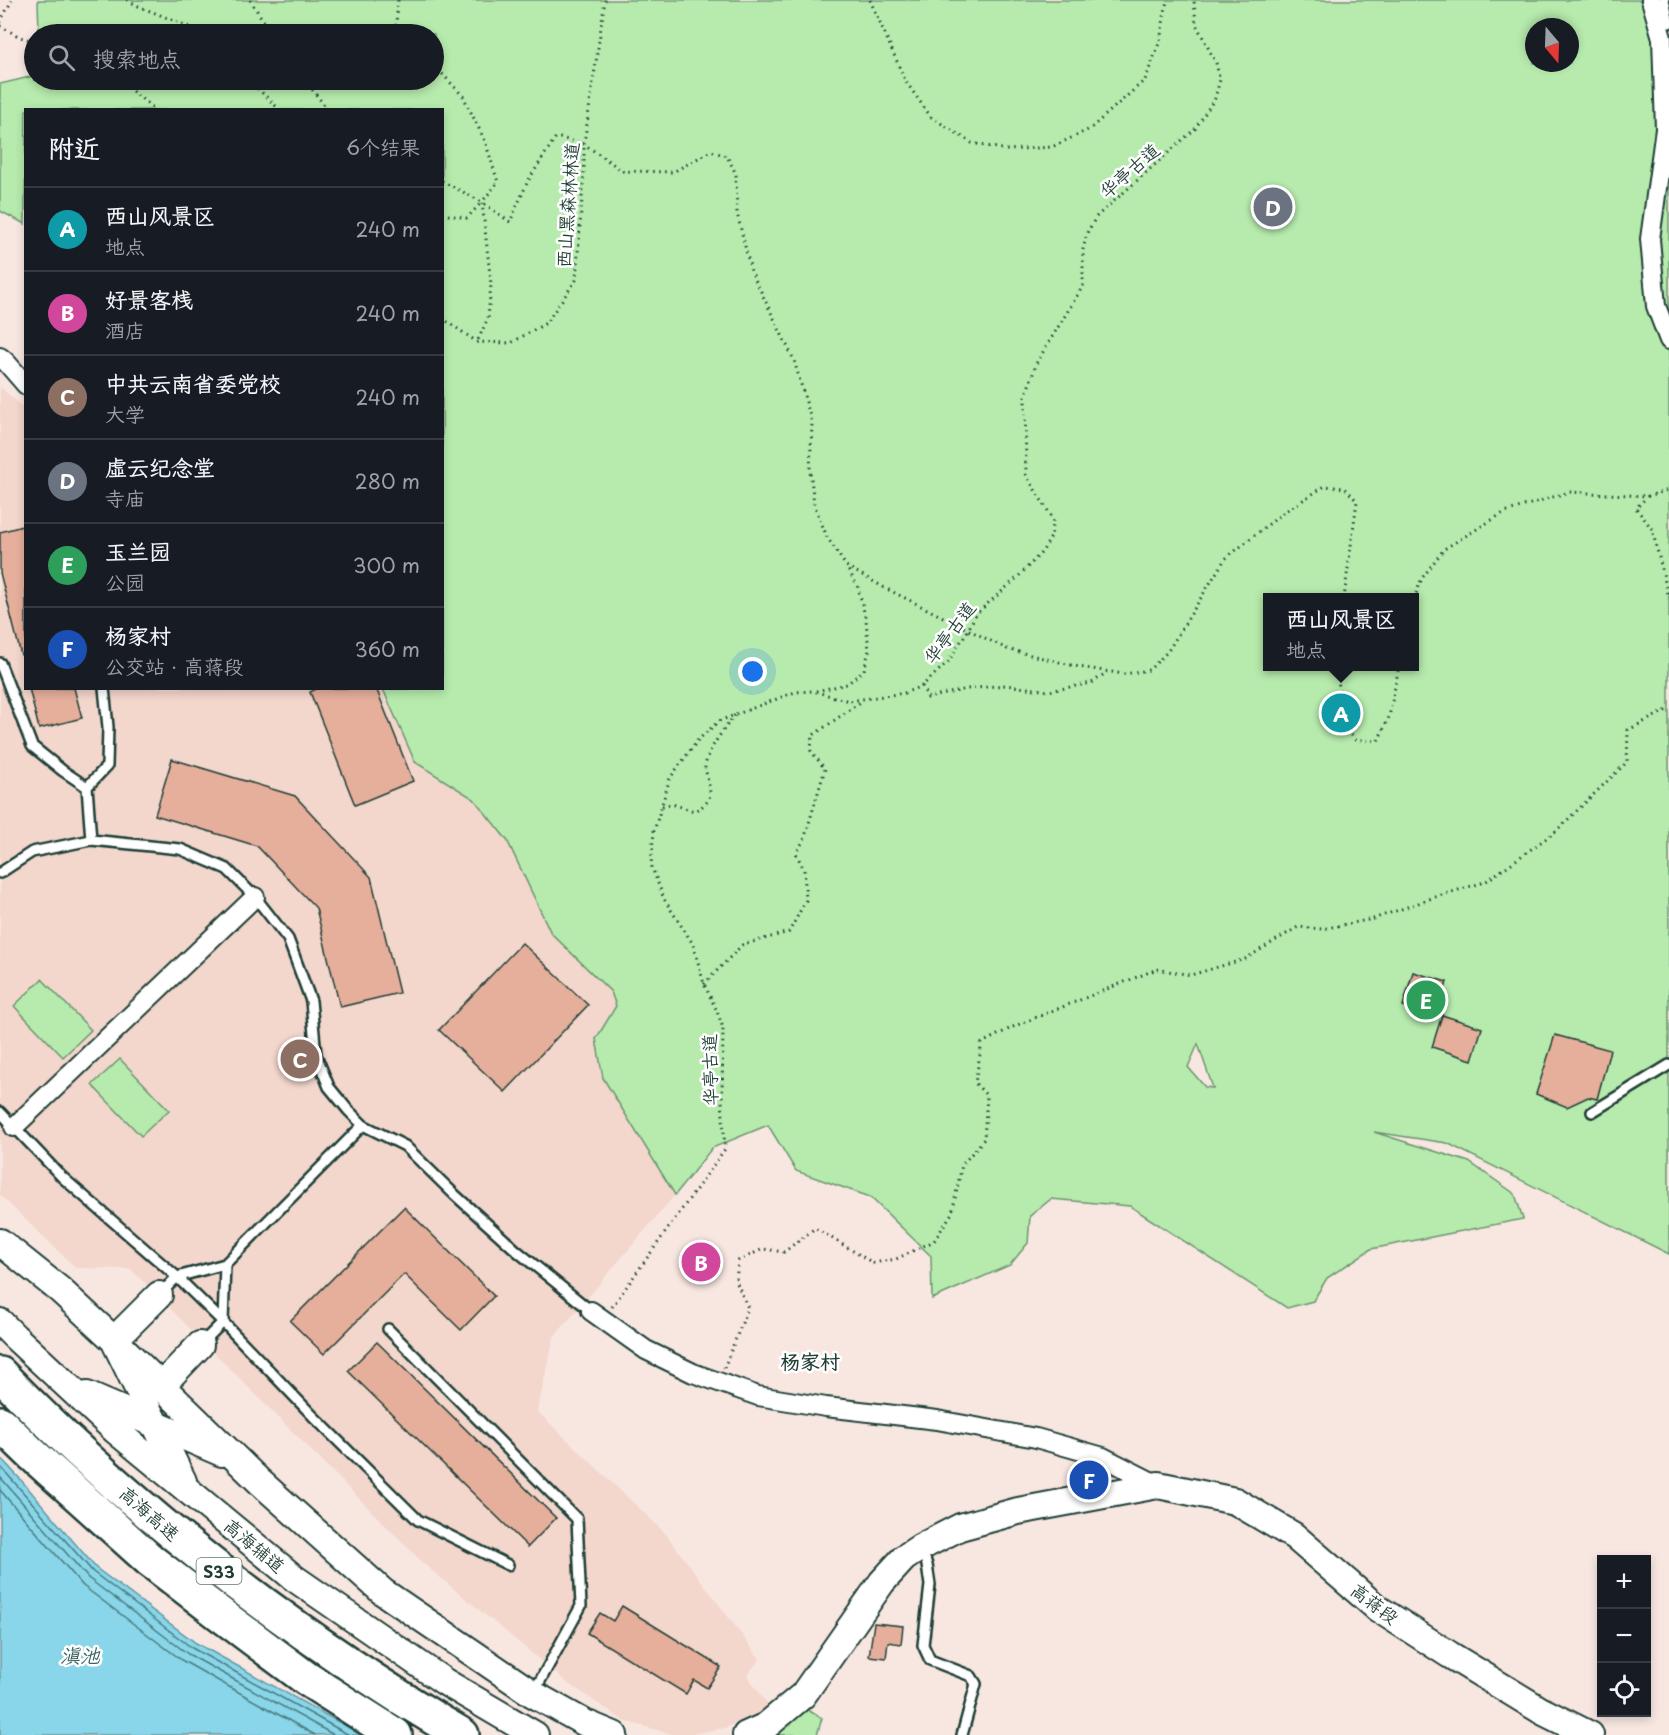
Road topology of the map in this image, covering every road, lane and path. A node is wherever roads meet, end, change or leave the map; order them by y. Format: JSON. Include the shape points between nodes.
{"nodes":[{"id":1,"x":12,"y":0,"type":"edge"},
{"id":2,"x":127,"y":0,"type":"edge"},
{"id":3,"x":250,"y":0,"type":"edge"},
{"id":4,"x":398,"y":0,"type":"edge"},
{"id":5,"x":605,"y":0,"type":"edge"},
{"id":6,"x":870,"y":0,"type":"edge"},
{"id":7,"x":1167,"y":0,"type":"edge"},
{"id":8,"x":1194,"y":0,"type":"edge"},
{"id":9,"x":1651,"y":0,"type":"edge"},
{"id":10,"x":1664,"y":0,"type":"edge"},
{"id":11,"x":1669,"y":23,"type":"edge"},
{"id":12,"x":0,"y":24,"type":"edge"},
{"id":13,"x":181,"y":24,"type":"edge"},
{"id":14,"x":266,"y":24,"type":"edge"},
{"id":15,"x":396,"y":24,"type":"edge"},
{"id":16,"x":24,"y":38,"type":"edge"},
{"id":17,"x":444,"y":76,"type":"edge"},
{"id":18,"x":131,"y":90,"type":"edge"},
{"id":19,"x":259,"y":90,"type":"edge"},
{"id":20,"x":313,"y":90,"type":"edge"},
{"id":21,"x":153,"y":108,"type":"edge"},
{"id":22,"x":278,"y":108,"type":"edge"},
{"id":23,"x":326,"y":108,"type":"edge"},
{"id":24,"x":584,"y":144,"type":"junction"},
{"id":25,"x":444,"y":182,"type":"edge"},
{"id":26,"x":482,"y":202,"type":"junction"},
{"id":27,"x":444,"y":214,"type":"edge"},
{"id":28,"x":444,"y":319,"type":"edge"},
{"id":29,"x":1669,"y":340,"type":"edge"},
{"id":30,"x":477,"y":342,"type":"junction"},
{"id":31,"x":0,"y":357,"type":"edge"},
{"id":32,"x":24,"y":383,"type":"edge"},
{"id":33,"x":1669,"y":489,"type":"edge"},
{"id":34,"x":1648,"y":496,"type":"junction"},
{"id":35,"x":846,"y":566,"type":"junction"},
{"id":36,"x":1345,"y":593,"type":"edge"},
{"id":37,"x":1416,"y":593,"type":"edge"},
{"id":38,"x":1669,"y":598,"type":"edge"},
{"id":39,"x":969,"y":630,"type":"junction"},
{"id":40,"x":0,"y":663,"type":"edge"},
{"id":41,"x":1107,"y":671,"type":"junction"},
{"id":42,"x":1337,"y":671,"type":"edge"},
{"id":43,"x":1398,"y":671,"type":"edge"},
{"id":44,"x":922,"y":686,"type":"junction"},
{"id":45,"x":104,"y":690,"type":"edge"},
{"id":46,"x":813,"y":691,"type":"junction"},
{"id":47,"x":864,"y":700,"type":"junction"},
{"id":48,"x":1669,"y":709,"type":"edge"},
{"id":49,"x":736,"y":714,"type":"junction"},
{"id":50,"x":87,"y":787,"type":"junction"},
{"id":51,"x":662,"y":806,"type":"junction"},
{"id":52,"x":91,"y":840,"type":"junction"},
{"id":53,"x":0,"y":873,"type":"edge"},
{"id":54,"x":255,"y":897,"type":"junction"},
{"id":55,"x":704,"y":984,"type":"junction"},
{"id":56,"x":1669,"y":1065,"type":"edge"},
{"id":57,"x":0,"y":1112,"type":"edge"},
{"id":58,"x":1592,"y":1112,"type":"dead end"},
{"id":59,"x":363,"y":1125,"type":"junction"},
{"id":60,"x":14,"y":1127,"type":"junction"},
{"id":61,"x":0,"y":1242,"type":"edge"},
{"id":62,"x":225,"y":1264,"type":"junction"},
{"id":63,"x":177,"y":1277,"type":"junction"},
{"id":64,"x":159,"y":1295,"type":"joint"},
{"id":65,"x":597,"y":1316,"type":"junction"},
{"id":66,"x":0,"y":1322,"type":"edge"},
{"id":67,"x":223,"y":1322,"type":"junction"},
{"id":68,"x":388,"y":1329,"type":"dead end"},
{"id":69,"x":114,"y":1340,"type":"junction"},
{"id":70,"x":200,"y":1345,"type":"joint"},
{"id":71,"x":0,"y":1374,"type":"edge"},
{"id":72,"x":722,"y":1383,"type":"junction"},
{"id":73,"x":161,"y":1386,"type":"junction"},
{"id":74,"x":69,"y":1387,"type":"junction"},
{"id":75,"x":0,"y":1423,"type":"edge"},
{"id":76,"x":155,"y":1424,"type":"junction"},
{"id":77,"x":236,"y":1459,"type":"junction"},
{"id":78,"x":1158,"y":1485,"type":"junction"},
{"id":79,"x":187,"y":1489,"type":"junction"},
{"id":80,"x":921,"y":1546,"type":"junction"},
{"id":81,"x":508,"y":1565,"type":"dead end"},
{"id":82,"x":532,"y":1694,"type":"junction"},
{"id":83,"x":395,"y":1735,"type":"edge"},
{"id":84,"x":462,"y":1735,"type":"edge"},
{"id":85,"x":536,"y":1735,"type":"edge"},
{"id":86,"x":614,"y":1735,"type":"edge"},
{"id":87,"x":746,"y":1735,"type":"edge"},
{"id":88,"x":962,"y":1735,"type":"edge"},
{"id":89,"x":1590,"y":1735,"type":"edge"}],
"edges":[{"from":1,"to":12,"type":"path"},
{"from":2,"to":13,"type":"path"},
{"from":3,"to":14,"type":"path"},
{"from":4,"to":15,"type":"path"},
{"from":5,"to":24,"type":"path","name":"西山黑森林林道"},
{"from":6,"to":7,"type":"path","via":[[906,82],[931,117],[972,143],[1007,150],[1052,147],[1090,129],[1145,80],[1160,41]]},
{"from":8,"to":39,"type":"path","name":"华亭古道","via":[[1196,24],[1216,63],[1220,80],[1215,98],[1195,129],[1096,217],[1087,233],[1083,286],[1036,362],[1025,397],[1026,475],[1053,519],[1051,537],[1017,578],[976,614]]},
{"from":9,"to":29,"type":"street","via":[[1662,38],[1665,129],[1650,239],[1656,306]]},
{"from":10,"to":11,"type":"lane"},
{"from":12,"to":16,"type":"path"},
{"from":17,"to":26,"type":"path","via":[[463,96],[485,141],[498,182]]},
{"from":18,"to":21,"type":"path"},
{"from":19,"to":22,"type":"path"},
{"from":20,"to":23,"type":"path"},
{"from":24,"to":26,"type":"path","via":[[556,137],[528,181],[510,222]]},
{"from":24,"to":30,"type":"path","name":"西山黑森林林道","via":[[576,280],[546,323],[511,343]]},
{"from":24,"to":35,"type":"path","via":[[623,171],[673,172],[711,151],[727,156],[736,174],[737,213],[752,271],[795,360],[812,423],[810,470],[814,504],[827,537]]},
{"from":25,"to":26,"type":"path"},
{"from":26,"to":27,"type":"path","via":[[467,218]]},
{"from":26,"to":30,"type":"path","via":[[491,284],[488,318]]},
{"from":28,"to":30,"type":"path"},
{"from":31,"to":32,"type":"street"},
{"from":33,"to":34,"type":"path"},
{"from":34,"to":37,"type":"path","via":[[1569,492],[1505,512],[1444,549],[1422,578]]},
{"from":34,"to":38,"type":"path","via":[[1636,508],[1652,529]]},
{"from":35,"to":39,"type":"path"},
{"from":35,"to":46,"type":"path","via":[[858,587],[866,620],[869,651],[864,670],[847,684]]},
{"from":36,"to":41,"type":"path","via":[[1357,501],[1345,488],[1325,486],[1284,512],[1225,559],[1168,651],[1149,670],[1124,674]]},
{"from":39,"to":41,"type":"path","via":[[1007,649]]},
{"from":39,"to":44,"type":"path","name":"华亭古道","via":[[948,662]]},
{"from":40,"to":50,"type":"lane","via":[[32,746]]},
{"from":41,"to":44,"type":"path","via":[[1092,683],[1049,691],[1005,685],[928,698]]},
{"from":42,"to":43,"type":"path","via":[[1342,722],[1355,740],[1378,741],[1389,717]]},
{"from":44,"to":47,"type":"path","name":"华亭古道"},
{"from":45,"to":50,"type":"lane","via":[[107,766]]},
{"from":46,"to":47,"type":"path","name":"华亭古道","via":[[849,701]]},
{"from":46,"to":49,"type":"path","name":"华亭古道","via":[[795,692]]},
{"from":47,"to":55,"type":"path","via":[[812,736],[811,751],[825,769],[804,840],[796,853],[804,870],[806,900],[789,932],[742,945]]},
{"from":48,"to":72,"type":"path","via":[[1628,730],[1627,762],[1555,832],[1485,882],[1373,919],[1322,929],[1299,927],[1245,959],[1191,975],[1157,969],[982,1043],[975,1083],[987,1096],[984,1139],[962,1165],[952,1214],[934,1241],[896,1259],[873,1263],[815,1228],[784,1252],[763,1249],[738,1261],[736,1281],[748,1308],[724,1365]]},
{"from":49,"to":51,"type":"path","name":"华亭古道","via":[[719,721],[698,740],[670,778]]},
{"from":49,"to":51,"type":"path","via":[[721,733],[705,768],[711,793],[706,805],[694,811],[672,804]]},
{"from":50,"to":52,"type":"lane"},
{"from":51,"to":55,"type":"path","name":"华亭古道","via":[[654,831],[651,866],[664,899],[693,944]]},
{"from":52,"to":53,"type":"lane","via":[[32,852]]},
{"from":52,"to":54,"type":"lane","via":[[180,849],[227,869]]},
{"from":54,"to":59,"type":"lane","via":[[288,939],[311,1001],[316,1055],[329,1088]]},
{"from":54,"to":60,"type":"street"},
{"from":55,"to":65,"type":"path","name":"华亭古道","via":[[723,1028],[725,1149]]},
{"from":56,"to":58,"type":"lane"},
{"from":57,"to":60,"type":"lane"},
{"from":59,"to":62,"type":"lane"},
{"from":59,"to":65,"type":"lane","via":[[405,1146],[508,1243]]},
{"from":60,"to":63,"type":"lane","via":[[62,1177]]},
{"from":61,"to":69,"type":"main road"},
{"from":62,"to":63,"type":"lane"},
{"from":62,"to":67,"type":"lane"},
{"from":63,"to":64,"type":"lane"},
{"from":63,"to":67,"type":"lane"},
{"from":64,"to":69,"type":"main road"},
{"from":65,"to":72,"type":"street","via":[[646,1350]]},
{"from":66,"to":74,"type":"main road","name":"高海辅道"},
{"from":67,"to":70,"type":"lane"},
{"from":67,"to":81,"type":"lane","via":[[418,1520]]},
{"from":68,"to":82,"type":"lane","via":[[577,1519],[581,1606]]},
{"from":69,"to":73,"type":"main road"},
{"from":69,"to":76,"type":"main road"},
{"from":70,"to":73,"type":"main road"},
{"from":71,"to":84,"type":"highway","name":"高海高速","number":"S33","via":[[181,1542],[327,1651]]},
{"from":72,"to":78,"type":"street","via":[[758,1395],[826,1407],[937,1420],[1036,1438],[1103,1457]]},
{"from":73,"to":77,"type":"main road"},
{"from":74,"to":76,"type":"main road"},
{"from":74,"to":79,"type":"main road","name":"高海辅道"},
{"from":75,"to":83,"type":"highway","name":"高海高速","number":"S33","via":[[151,1561],[308,1679]]},
{"from":76,"to":77,"type":"main road"},
{"from":76,"to":79,"type":"main road"},
{"from":77,"to":82,"type":"main road","via":[[383,1592]]},
{"from":78,"to":80,"type":"main road","via":[[1018,1511],[960,1527]]},
{"from":78,"to":89,"type":"main road","name":"高蒋段","via":[[1235,1501],[1294,1536],[1386,1614],[1542,1711]]},
{"from":79,"to":85,"type":"main road","name":"高海辅道","via":[[294,1578],[445,1682]]},
{"from":80,"to":87,"type":"main road","via":[[882,1582],[803,1695],[766,1726]]},
{"from":80,"to":88,"type":"lane","via":[[930,1585],[923,1645],[930,1660],[971,1676],[976,1684]]},
{"from":82,"to":86,"type":"main road"}]}
